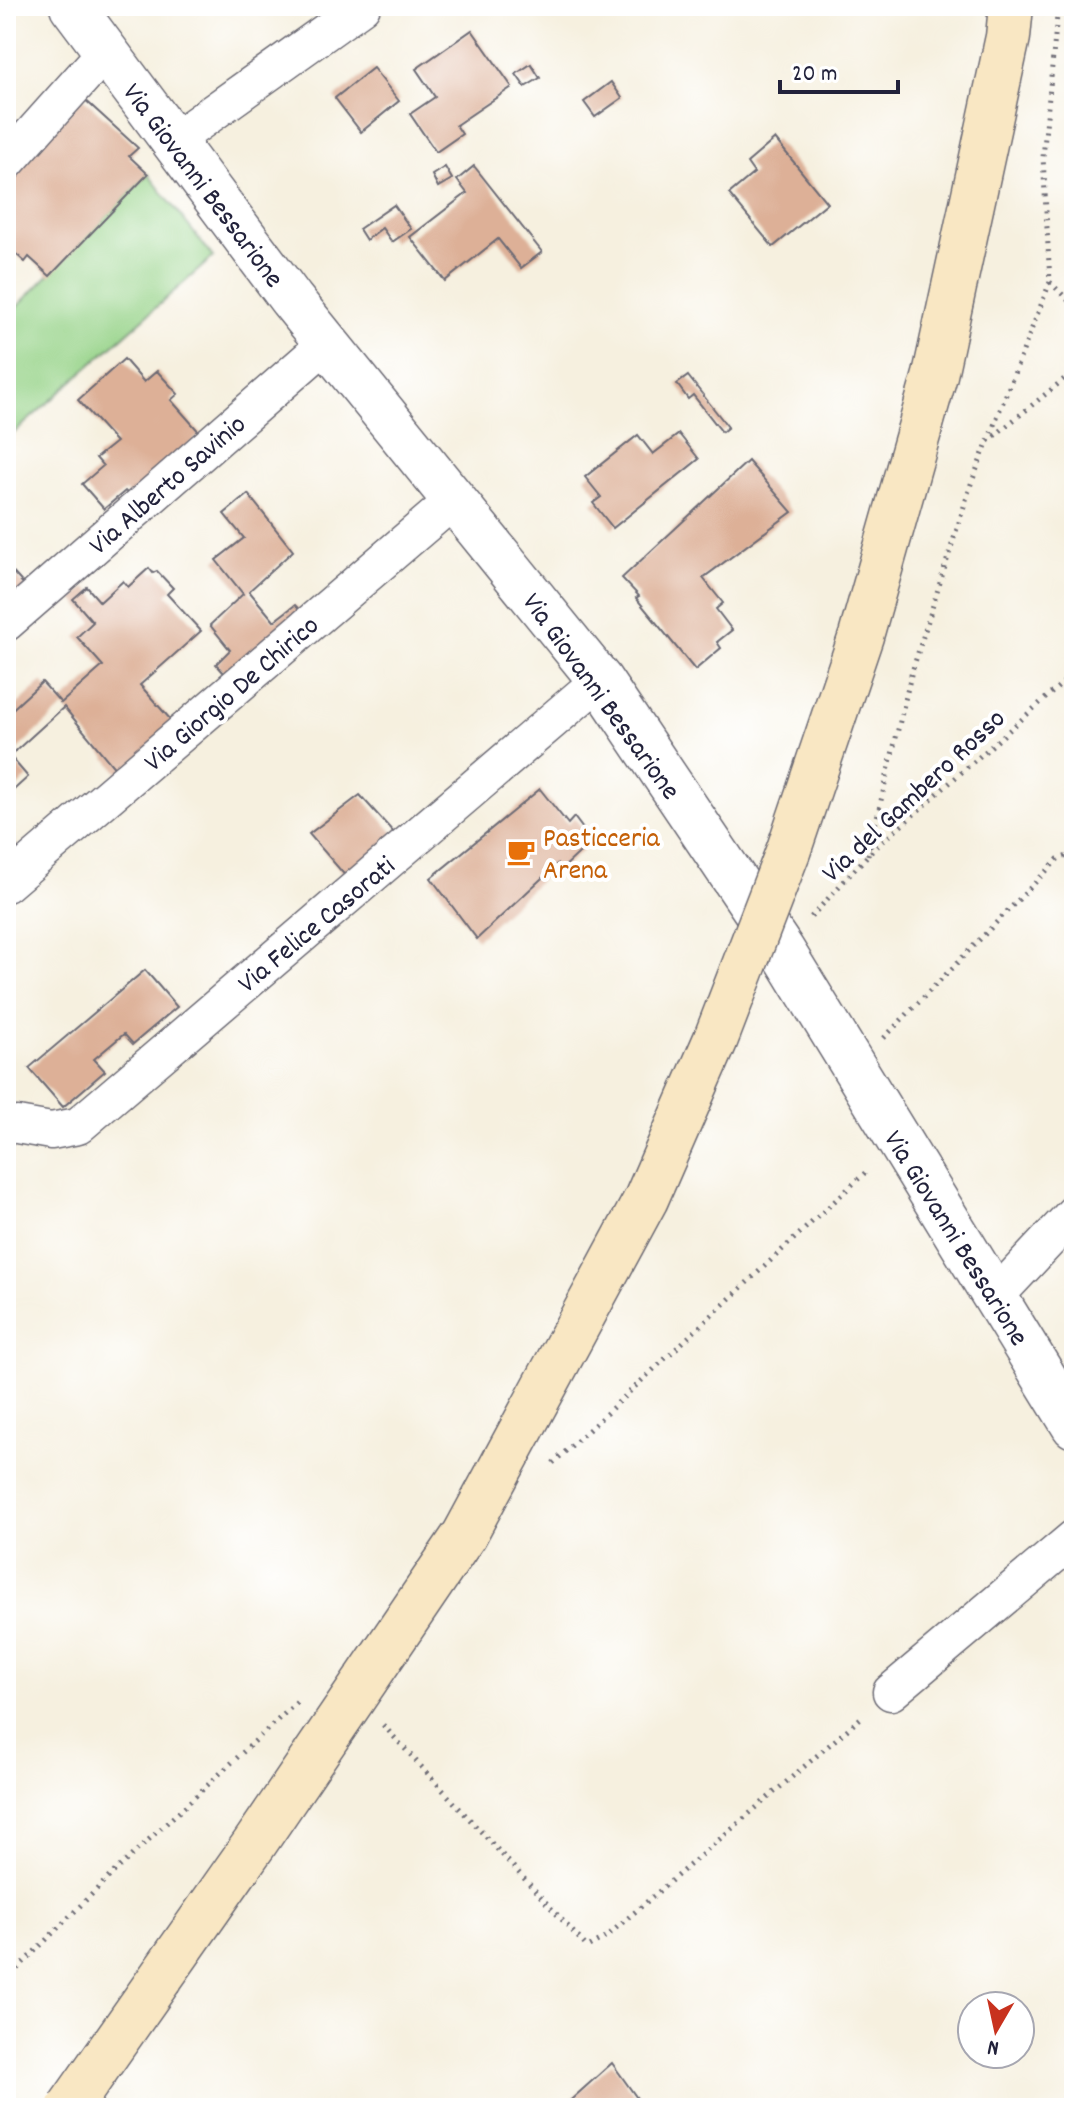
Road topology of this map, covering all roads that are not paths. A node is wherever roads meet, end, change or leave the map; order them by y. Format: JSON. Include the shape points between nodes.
{"nodes":[{"id":1,"x":72,"y":6,"type":"edge"},
{"id":2,"x":362,"y":6,"type":"edge"},
{"id":3,"x":1011,"y":6,"type":"edge"},
{"id":4,"x":106,"y":51,"type":"junction"},
{"id":5,"x":173,"y":141,"type":"junction"},
{"id":6,"x":6,"y":163,"type":"edge"},
{"id":7,"x":327,"y":343,"type":"junction"},
{"id":8,"x":454,"y":500,"type":"junction"},
{"id":9,"x":6,"y":623,"type":"edge"},
{"id":10,"x":600,"y":680,"type":"junction"},
{"id":11,"x":6,"y":884,"type":"edge"},
{"id":12,"x":10,"y":1123,"type":"edge"},
{"id":13,"x":1074,"y":1213,"type":"edge"},
{"id":14,"x":995,"y":1297,"type":"junction"},
{"id":15,"x":1074,"y":1426,"type":"edge"},
{"id":16,"x":1074,"y":1538,"type":"edge"},
{"id":17,"x":891,"y":1692,"type":"road end"},
{"id":18,"x":69,"y":2108,"type":"edge"}],
"edges":[{"from":1,"to":4,"type":"street","name":"Via Giovanni Bessarione"},
{"from":2,"to":5,"type":"street"},
{"from":3,"to":18,"type":"main road","bridge":true,"via":[[935,375],[861,636],[784,863],[646,1199],[465,1534]]},
{"from":4,"to":5,"type":"street","name":"Via Giovanni Bessarione"},
{"from":4,"to":6,"type":"street"},
{"from":5,"to":7,"type":"street","name":"Via Giovanni Bessarione"},
{"from":7,"to":8,"type":"street","name":"Via Giovanni Bessarione"},
{"from":7,"to":9,"type":"street","name":"Via Alberto Savinio"},
{"from":8,"to":10,"type":"street","name":"Via Giovanni Bessarione"},
{"from":8,"to":11,"type":"street","name":"Via Giorgio De Chirico"},
{"from":10,"to":12,"type":"street","name":"Via Felice Casorati","via":[[78,1126],[51,1131]]},
{"from":10,"to":14,"type":"street","name":"Via Giovanni Bessarione","via":[[782,950]]},
{"from":13,"to":14,"type":"street"},
{"from":14,"to":15,"type":"street","name":"Via Giovanni Bessarione"},
{"from":16,"to":17,"type":"street"}]}
